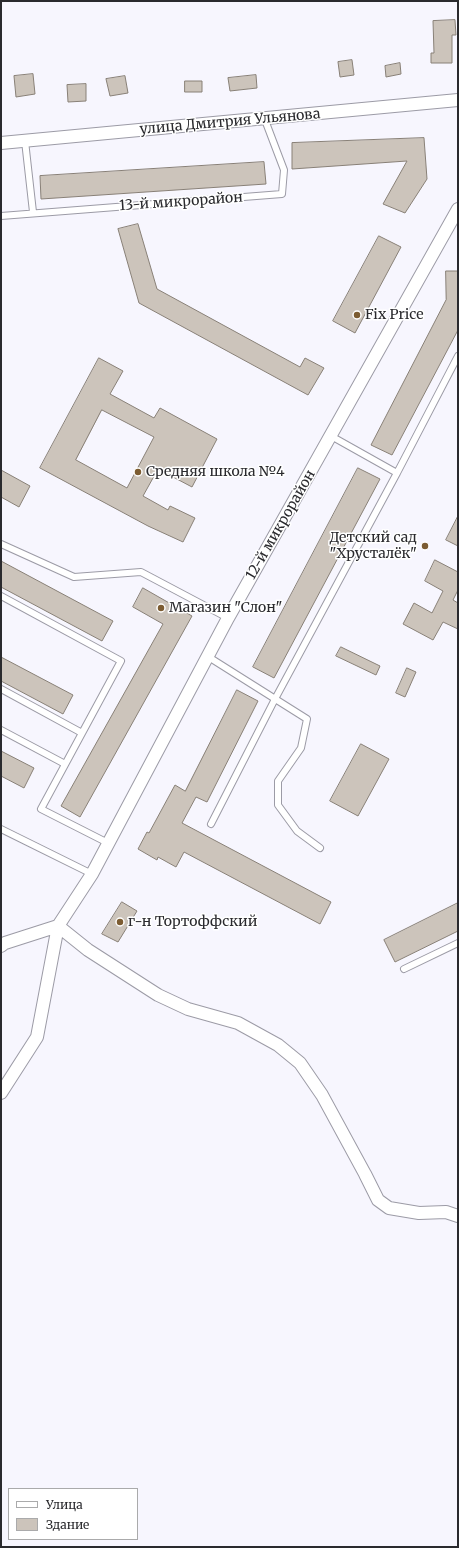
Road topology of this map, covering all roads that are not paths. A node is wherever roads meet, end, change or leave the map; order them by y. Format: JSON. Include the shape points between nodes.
{"nodes":[{"id":1,"x":458,"y":100,"type":"edge"},
{"id":2,"x":265,"y":120,"type":"junction"},
{"id":3,"x":25,"y":141,"type":"junction"},
{"id":4,"x":1,"y":143,"type":"edge"},
{"id":5,"x":458,"y":209,"type":"edge"},
{"id":6,"x":33,"y":212,"type":"junction"},
{"id":7,"x":1,"y":216,"type":"edge"},
{"id":8,"x":458,"y":356,"type":"edge"},
{"id":9,"x":331,"y":436,"type":"junction"},
{"id":10,"x":397,"y":473,"type":"junction"},
{"id":11,"x":1,"y":544,"type":"edge"},
{"id":12,"x":1,"y":596,"type":"edge"},
{"id":13,"x":228,"y":618,"type":"junction"},
{"id":14,"x":207,"y":656,"type":"junction"},
{"id":15,"x":1,"y":689,"type":"edge"},
{"id":16,"x":275,"y":699,"type":"junction"},
{"id":17,"x":1,"y":730,"type":"edge"},
{"id":18,"x":82,"y":733,"type":"junction"},
{"id":19,"x":65,"y":764,"type":"junction"},
{"id":20,"x":211,"y":824,"type":"dead end"},
{"id":21,"x":1,"y":829,"type":"edge"},
{"id":22,"x":108,"y":843,"type":"junction"},
{"id":23,"x":320,"y":848,"type":"dead end"},
{"id":24,"x":92,"y":874,"type":"junction"},
{"id":25,"x":58,"y":926,"type":"junction"},
{"id":26,"x":458,"y":942,"type":"edge"},
{"id":27,"x":1,"y":946,"type":"edge"},
{"id":28,"x":404,"y":969,"type":"dead end"},
{"id":29,"x":1,"y":1093,"type":"edge"},
{"id":30,"x":458,"y":1216,"type":"edge"}],
"edges":[{"from":1,"to":2,"type":"street","name":"улица Дмитрия Ульянова"},
{"from":2,"to":3,"type":"street","name":"улица Дмитрия Ульянова"},
{"from":2,"to":6,"type":"lane","name":"13-й микрорайон","via":[[284,170],[282,194]]},
{"from":3,"to":4,"type":"street","name":"улица Дмитрия Ульянова"},
{"from":3,"to":6,"type":"lane"},
{"from":5,"to":9,"type":"street","name":"12-й микрорайон"},
{"from":6,"to":7,"type":"lane","name":"13-й микрорайон"},
{"from":8,"to":10,"type":"lane"},
{"from":9,"to":10,"type":"lane"},
{"from":9,"to":13,"type":"street","name":"12-й микрорайон"},
{"from":10,"to":16,"type":"lane"},
{"from":11,"to":13,"type":"lane","via":[[74,577],[141,572]]},
{"from":12,"to":18,"type":"lane","via":[[121,661]]},
{"from":13,"to":14,"type":"street","name":"12-й микрорайон"},
{"from":14,"to":16,"type":"lane"},
{"from":14,"to":22,"type":"street","name":"12-й микрорайон"},
{"from":15,"to":18,"type":"lane"},
{"from":16,"to":20,"type":"lane"},
{"from":16,"to":23,"type":"lane","via":[[307,719],[301,748],[278,782],[278,805],[297,831]]},
{"from":17,"to":19,"type":"lane"},
{"from":18,"to":19,"type":"lane"},
{"from":19,"to":22,"type":"lane","via":[[41,808]]},
{"from":21,"to":24,"type":"lane"},
{"from":22,"to":24,"type":"street","name":"12-й микрорайон"},
{"from":24,"to":25,"type":"street","name":"12-й микрорайон"},
{"from":25,"to":27,"type":"street"},
{"from":25,"to":29,"type":"street","via":[[37,1037]]},
{"from":25,"to":30,"type":"street","via":[[88,950],[158,995],[188,1009],[238,1023],[278,1045],[300,1063],[322,1095],[378,1200],[388,1208],[419,1213],[446,1212]]},
{"from":26,"to":28,"type":"lane"}]}
